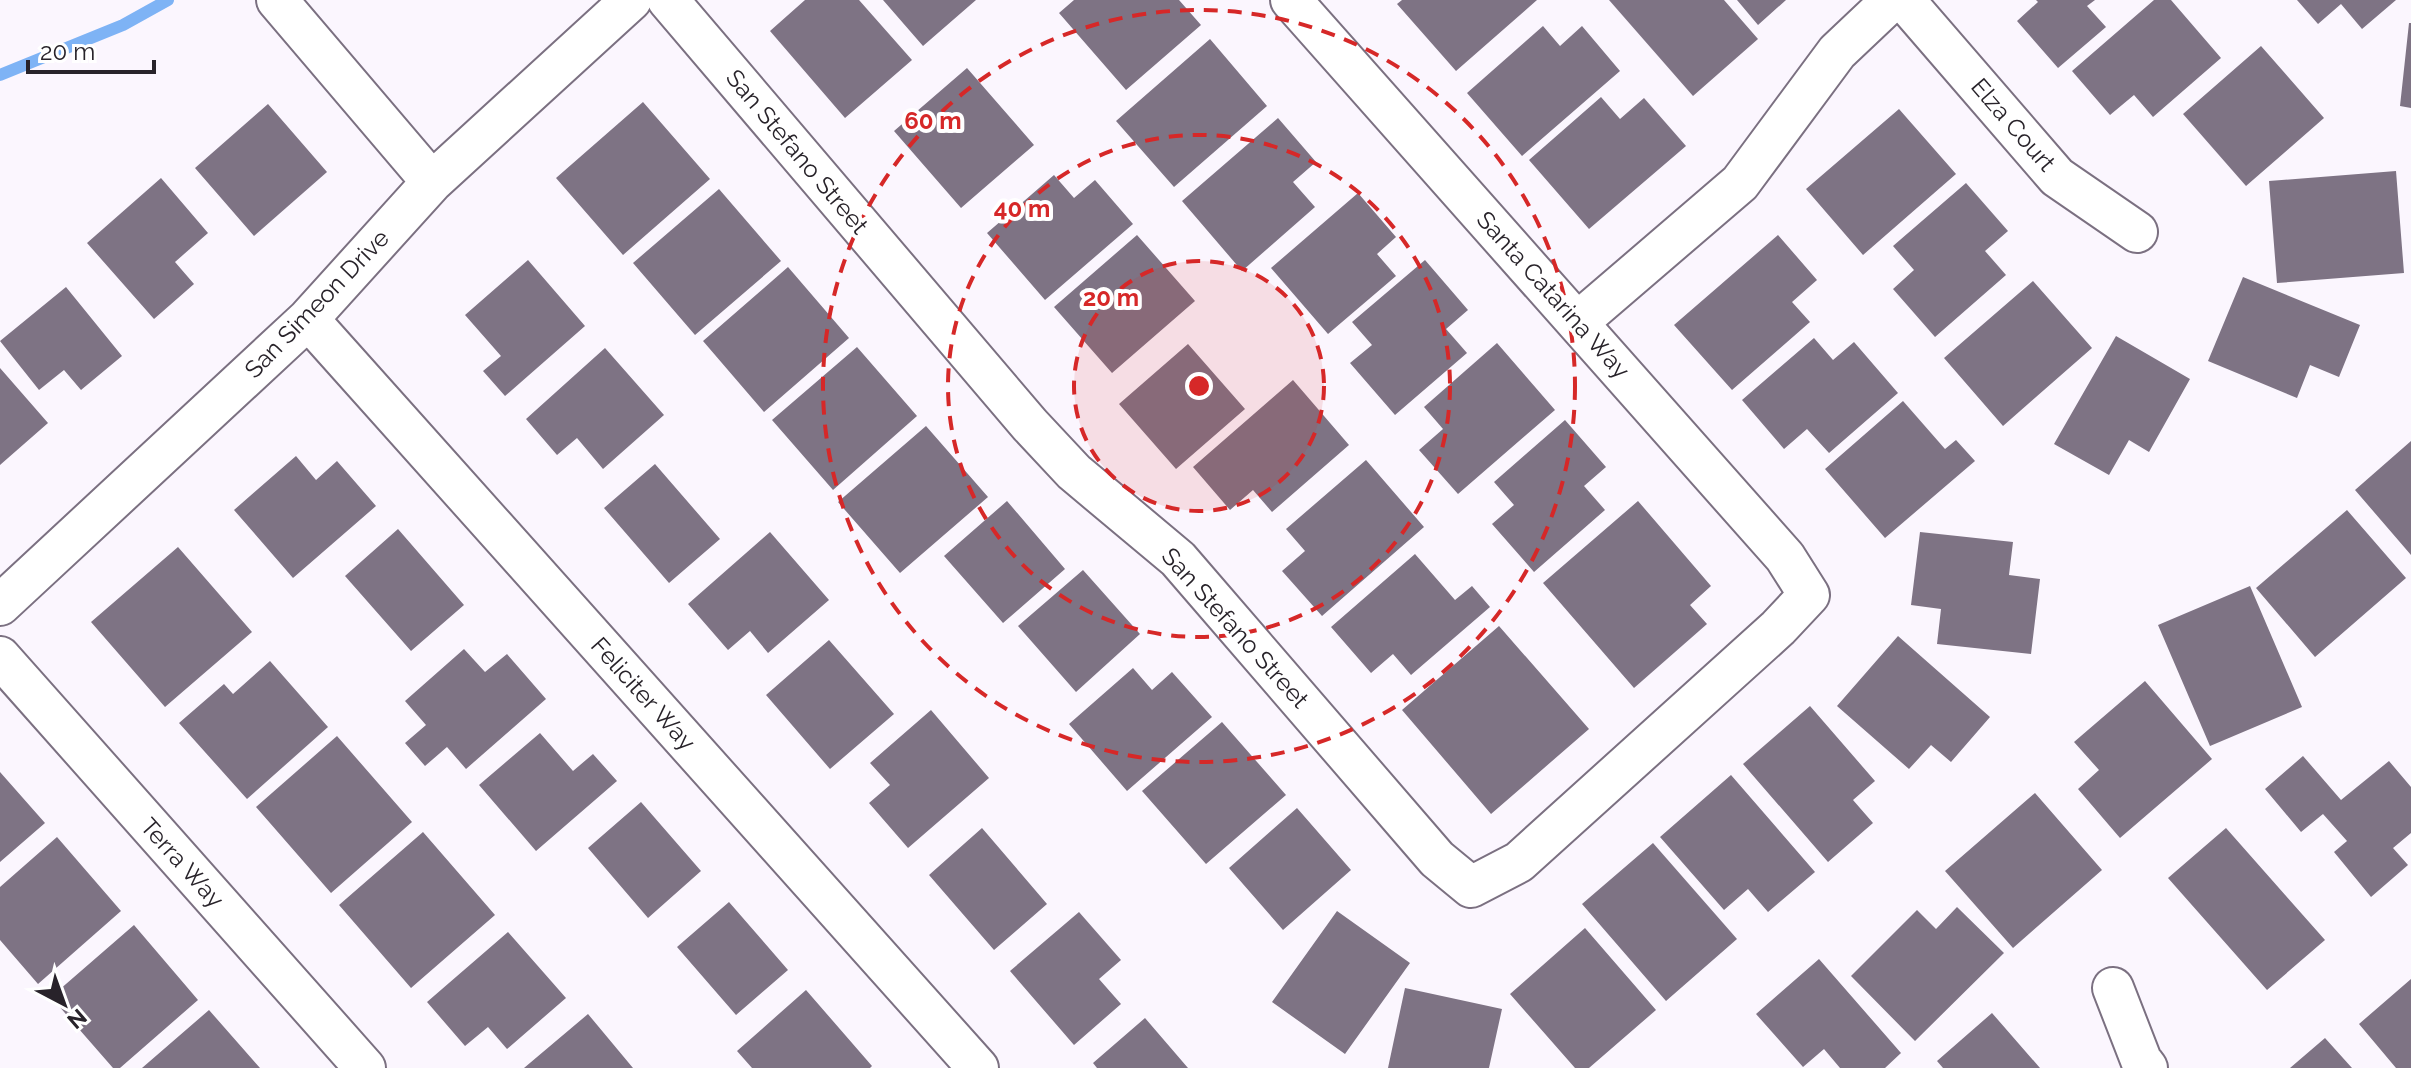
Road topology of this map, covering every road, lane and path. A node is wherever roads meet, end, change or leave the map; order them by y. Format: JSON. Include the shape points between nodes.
{"nodes":[{"id":1,"x":277,"y":0,"type":"edge"},
{"id":2,"x":631,"y":0,"type":"edge"},
{"id":3,"x":668,"y":0,"type":"edge"},
{"id":4,"x":1291,"y":0,"type":"edge"},
{"id":5,"x":1892,"y":0,"type":"edge"},
{"id":6,"x":1904,"y":0,"type":"edge"},
{"id":7,"x":432,"y":182,"type":"junction"},
{"id":8,"x":2137,"y":232,"type":"dead end"},
{"id":9,"x":308,"y":319,"type":"junction"},
{"id":10,"x":1578,"y":322,"type":"junction"},
{"id":11,"x":1809,"y":595,"type":"joint"},
{"id":12,"x":0,"y":605,"type":"edge"},
{"id":13,"x":0,"y":657,"type":"edge"},
{"id":14,"x":2113,"y":988,"type":"dead end"},
{"id":15,"x":365,"y":1068,"type":"edge"},
{"id":16,"x":978,"y":1068,"type":"edge"},
{"id":17,"x":2147,"y":1068,"type":"edge"}],
"edges":[{"from":1,"to":7,"type":"street"},
{"from":2,"to":7,"type":"street","name":"San Simeon Drive"},
{"from":3,"to":11,"type":"street","name":"San Stefano Street","via":[[1030,425],[1074,472],[1178,559],[1437,859],[1471,887],[1519,862]]},
{"from":4,"to":10,"type":"street","name":"Santa Catarina Way"},
{"from":5,"to":10,"type":"street","via":[[1837,52],[1740,183]]},
{"from":6,"to":8,"type":"street","name":"Elza Court","via":[[2057,177]]},
{"from":7,"to":9,"type":"street","name":"San Simeon Drive"},
{"from":9,"to":12,"type":"street","name":"San Simeon Drive"},
{"from":9,"to":16,"type":"street","name":"Feliciter Way"},
{"from":10,"to":11,"type":"street","name":"Santa Catarina Way","via":[[1785,557]]},
{"from":13,"to":15,"type":"street","name":"Terra Way"},
{"from":14,"to":17,"type":"street"}]}
